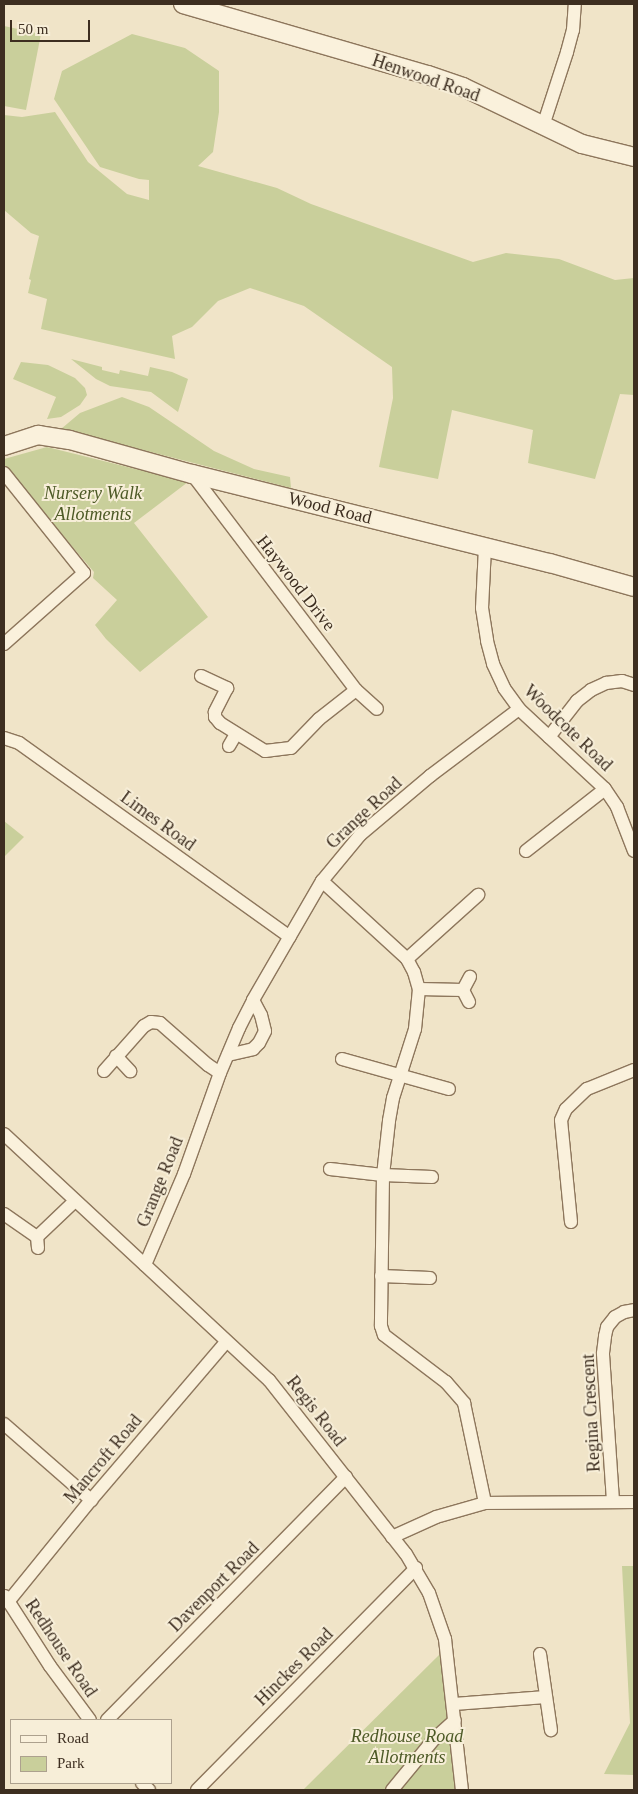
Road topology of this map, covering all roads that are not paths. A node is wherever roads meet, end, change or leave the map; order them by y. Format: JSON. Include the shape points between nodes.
{"nodes":[{"id":1,"x":183,"y":4,"type":"edge"},
{"id":2,"x":575,"y":4,"type":"edge"},
{"id":3,"x":214,"y":8,"type":"edge"},
{"id":4,"x":543,"y":126,"type":"junction"},
{"id":5,"x":634,"y":157,"type":"edge"},
{"id":6,"x":4,"y":446,"type":"edge"},
{"id":7,"x":4,"y":473,"type":"edge"},
{"id":8,"x":192,"y":474,"type":"junction"},
{"id":9,"x":485,"y":547,"type":"junction"},
{"id":10,"x":634,"y":587,"type":"edge"},
{"id":11,"x":4,"y":644,"type":"edge"},
{"id":12,"x":201,"y":676,"type":"dead end"},
{"id":13,"x":634,"y":684,"type":"edge"},
{"id":14,"x":356,"y":690,"type":"junction"},
{"id":15,"x":519,"y":709,"type":"junction"},
{"id":16,"x":377,"y":710,"type":"dead end"},
{"id":17,"x":236,"y":734,"type":"junction"},
{"id":18,"x":549,"y":737,"type":"junction"},
{"id":19,"x":4,"y":738,"type":"edge"},
{"id":20,"x":229,"y":746,"type":"dead end"},
{"id":21,"x":605,"y":789,"type":"junction"},
{"id":22,"x":634,"y":846,"type":"edge"},
{"id":23,"x":526,"y":851,"type":"dead end"},
{"id":24,"x":322,"y":881,"type":"junction"},
{"id":25,"x":478,"y":895,"type":"dead end"},
{"id":26,"x":290,"y":937,"type":"junction"},
{"id":27,"x":407,"y":959,"type":"junction"},
{"id":28,"x":470,"y":977,"type":"dead end"},
{"id":29,"x":419,"y":989,"type":"junction"},
{"id":30,"x":463,"y":990,"type":"junction"},
{"id":31,"x":253,"y":1000,"type":"junction"},
{"id":32,"x":469,"y":1002,"type":"dead end"},
{"id":33,"x":228,"y":1055,"type":"junction"},
{"id":34,"x":116,"y":1056,"type":"junction"},
{"id":35,"x":342,"y":1059,"type":"dead end"},
{"id":36,"x":634,"y":1070,"type":"edge"},
{"id":37,"x":104,"y":1071,"type":"dead end"},
{"id":38,"x":130,"y":1071,"type":"dead end"},
{"id":39,"x":220,"y":1073,"type":"junction"},
{"id":40,"x":400,"y":1075,"type":"junction"},
{"id":41,"x":451,"y":1091,"type":"dead end"},
{"id":42,"x":4,"y":1134,"type":"edge"},
{"id":43,"x":330,"y":1169,"type":"dead end"},
{"id":44,"x":384,"y":1175,"type":"junction"},
{"id":45,"x":434,"y":1177,"type":"dead end"},
{"id":46,"x":75,"y":1201,"type":"junction"},
{"id":47,"x":4,"y":1214,"type":"edge"},
{"id":48,"x":573,"y":1214,"type":"dead end"},
{"id":49,"x":145,"y":1265,"type":"junction"},
{"id":50,"x":381,"y":1276,"type":"junction"},
{"id":51,"x":430,"y":1278,"type":"dead end"},
{"id":52,"x":634,"y":1310,"type":"edge"},
{"id":53,"x":226,"y":1342,"type":"junction"},
{"id":54,"x":4,"y":1424,"type":"edge"},
{"id":55,"x":346,"y":1477,"type":"junction"},
{"id":56,"x":91,"y":1500,"type":"junction"},
{"id":57,"x":613,"y":1501,"type":"junction"},
{"id":58,"x":634,"y":1502,"type":"edge"},
{"id":59,"x":484,"y":1503,"type":"junction"},
{"id":60,"x":392,"y":1537,"type":"junction"},
{"id":61,"x":416,"y":1568,"type":"junction"},
{"id":62,"x":6,"y":1598,"type":"edge"},
{"id":63,"x":540,"y":1654,"type":"dead end"},
{"id":64,"x":546,"y":1697,"type":"junction"},
{"id":65,"x":454,"y":1704,"type":"junction"},
{"id":66,"x":89,"y":1719,"type":"edge"},
{"id":67,"x":107,"y":1719,"type":"edge"},
{"id":68,"x":455,"y":1720,"type":"junction"},
{"id":69,"x":551,"y":1730,"type":"dead end"},
{"id":70,"x":197,"y":1790,"type":"edge"},
{"id":71,"x":392,"y":1790,"type":"edge"},
{"id":72,"x":462,"y":1790,"type":"edge"}],
"edges":[{"from":1,"to":3,"type":"street","name":"Henwood Road"},
{"from":2,"to":4,"type":"street","via":[[568,52]]},
{"from":3,"to":4,"type":"street","name":"Henwood Road","via":[[428,74],[463,87]]},
{"from":4,"to":5,"type":"street","name":"Henwood Road","via":[[590,146]]},
{"from":6,"to":8,"type":"street","name":"Wood Road","via":[[38,435],[70,440]]},
{"from":7,"to":11,"type":"street","via":[[84,573]]},
{"from":8,"to":9,"type":"street","name":"Wood Road"},
{"from":8,"to":14,"type":"street","name":"Haywood Drive"},
{"from":9,"to":10,"type":"street","name":"Wood Road"},
{"from":9,"to":15,"type":"street","name":"Woodcote Road","via":[[482,608],[487,641],[504,688]]},
{"from":12,"to":17,"type":"street","via":[[227,688],[215,717]]},
{"from":13,"to":18,"type":"street","via":[[611,682],[591,690],[577,701]]},
{"from":14,"to":16,"type":"street","name":"Haywood Drive"},
{"from":14,"to":17,"type":"street","via":[[318,719],[291,748],[265,751]]},
{"from":15,"to":18,"type":"street","name":"Woodcote Road"},
{"from":15,"to":24,"type":"street","name":"Grange Road","via":[[430,776],[360,835]]},
{"from":17,"to":20,"type":"street"},
{"from":18,"to":21,"type":"street","name":"Woodcote Road"},
{"from":19,"to":26,"type":"street","name":"Limes Road","via":[[19,743]]},
{"from":21,"to":22,"type":"street","name":"Woodcote Road","via":[[617,807]]},
{"from":21,"to":23,"type":"street","name":"Woodcote Road"},
{"from":24,"to":26,"type":"street","name":"Grange Road"},
{"from":24,"to":27,"type":"street"},
{"from":25,"to":27,"type":"street"},
{"from":26,"to":31,"type":"street","name":"Grange Road"},
{"from":27,"to":29,"type":"street"},
{"from":28,"to":30,"type":"street"},
{"from":29,"to":30,"type":"street"},
{"from":29,"to":40,"type":"street","via":[[415,1029]]},
{"from":30,"to":32,"type":"street"},
{"from":31,"to":33,"type":"street","name":"Grange Road"},
{"from":31,"to":33,"type":"street","via":[[265,1031],[259,1044],[252,1049]]},
{"from":33,"to":39,"type":"street","name":"Grange Road"},
{"from":34,"to":37,"type":"street"},
{"from":34,"to":38,"type":"street"},
{"from":34,"to":39,"type":"street","via":[[144,1026],[160,1022]]},
{"from":35,"to":40,"type":"street"},
{"from":36,"to":48,"type":"street","via":[[587,1089],[566,1109],[561,1120]]},
{"from":39,"to":49,"type":"street","name":"Grange Road","via":[[184,1174]]},
{"from":40,"to":41,"type":"street"},
{"from":40,"to":44,"type":"street","via":[[389,1121]]},
{"from":42,"to":46,"type":"street","name":"Regis Road"},
{"from":43,"to":44,"type":"street"},
{"from":44,"to":45,"type":"street"},
{"from":44,"to":50,"type":"street"},
{"from":46,"to":47,"type":"street","via":[[38,1242]]},
{"from":46,"to":49,"type":"street","name":"Regis Road"},
{"from":49,"to":53,"type":"street","name":"Regis Road"},
{"from":50,"to":51,"type":"street"},
{"from":50,"to":59,"type":"street","via":[[381,1326],[384,1335],[446,1382],[464,1403]]},
{"from":52,"to":57,"type":"street","name":"Regina Crescent","via":[[615,1317],[607,1327],[603,1353]]},
{"from":53,"to":55,"type":"street","name":"Regis Road","via":[[269,1380]]},
{"from":53,"to":56,"type":"street","name":"Mancroft Road"},
{"from":54,"to":56,"type":"street"},
{"from":55,"to":60,"type":"street","name":"Regis Road"},
{"from":55,"to":67,"type":"street","name":"Davenport Road"},
{"from":56,"to":62,"type":"street","name":"Mancroft Road"},
{"from":57,"to":58,"type":"street"},
{"from":57,"to":59,"type":"street"},
{"from":59,"to":60,"type":"street","via":[[436,1517]]},
{"from":60,"to":61,"type":"street","name":"Regis Road"},
{"from":61,"to":65,"type":"street","name":"Regis Road","via":[[445,1639]]},
{"from":61,"to":70,"type":"street","name":"Hinckes Road"},
{"from":62,"to":66,"type":"street","name":"Redhouse Road"},
{"from":63,"to":64,"type":"street"},
{"from":64,"to":65,"type":"street"},
{"from":64,"to":69,"type":"street"},
{"from":65,"to":68,"type":"street","name":"Regis Road"},
{"from":68,"to":71,"type":"street","via":[[434,1739]]},
{"from":68,"to":72,"type":"street","name":"Regis Road"}]}
